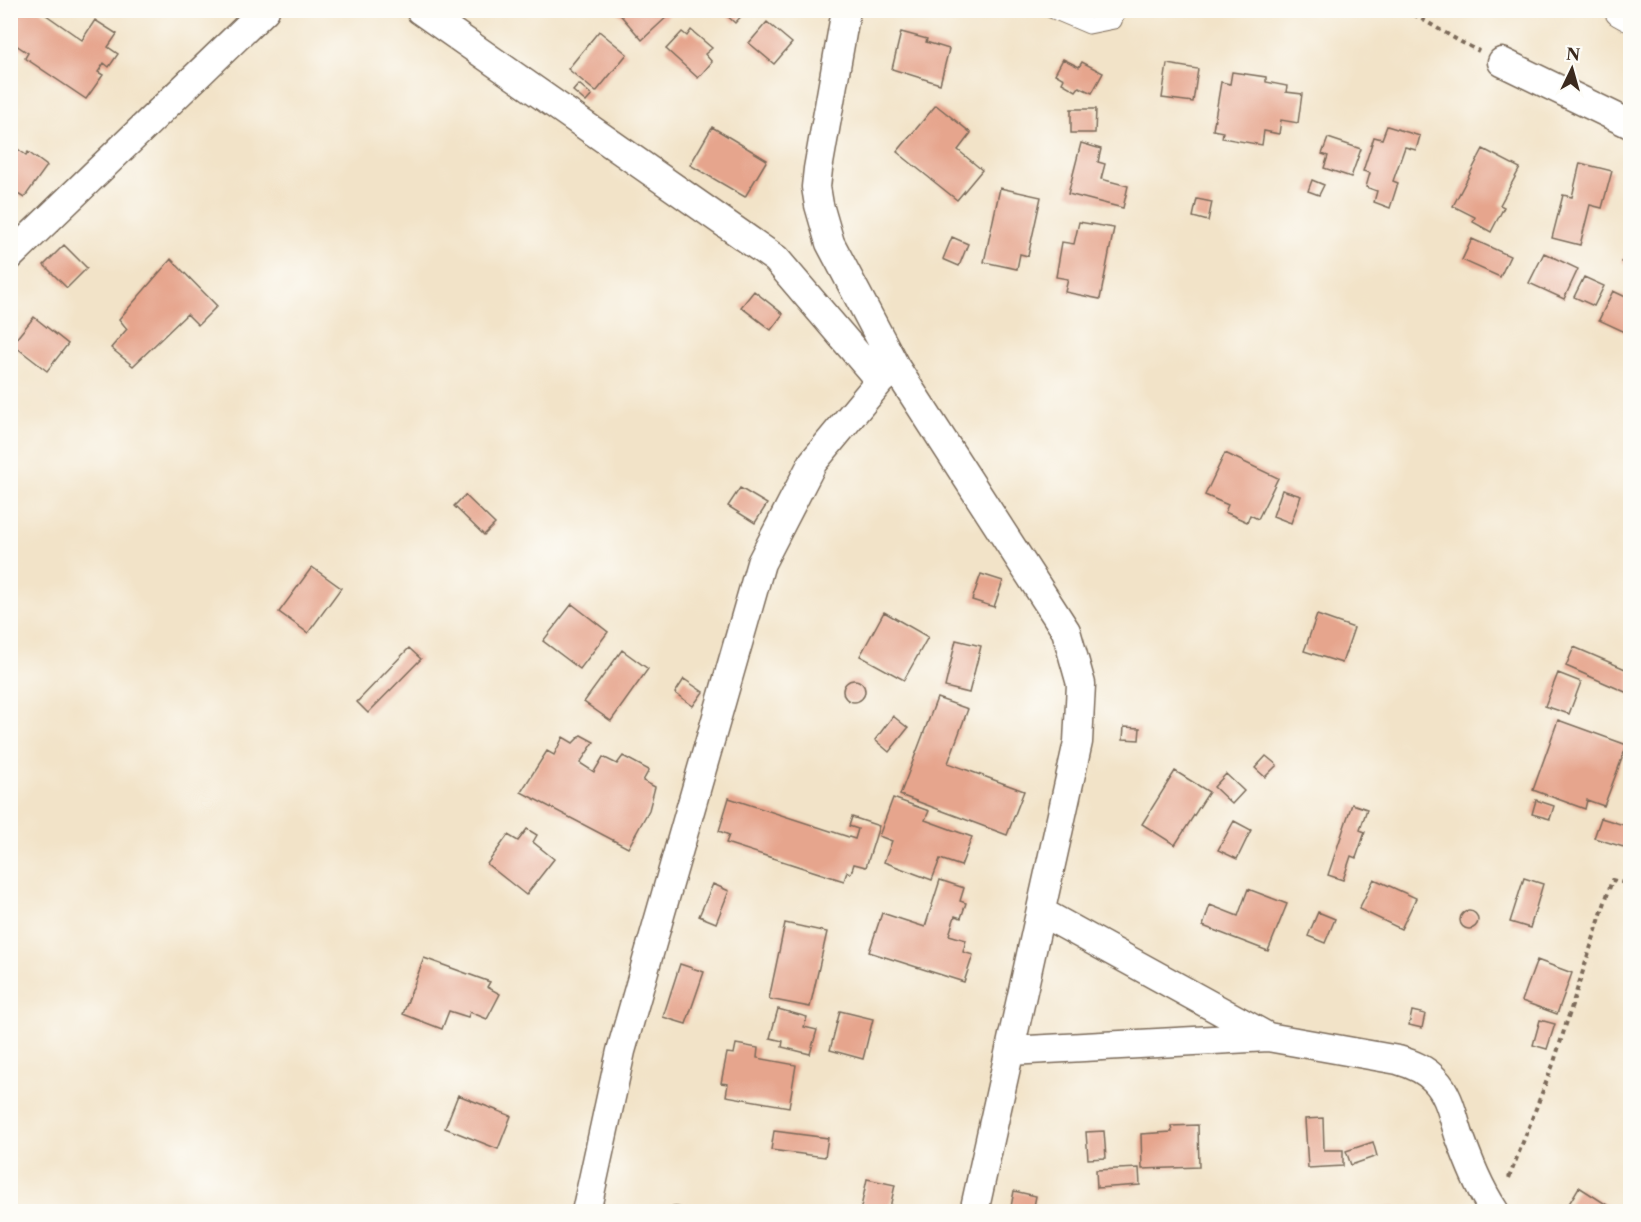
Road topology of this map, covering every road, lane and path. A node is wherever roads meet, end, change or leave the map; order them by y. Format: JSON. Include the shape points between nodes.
{"nodes":[{"id":1,"x":265,"y":10,"type":"edge"},
{"id":2,"x":420,"y":10,"type":"edge"},
{"id":3,"x":846,"y":10,"type":"edge"},
{"id":4,"x":1051,"y":10,"type":"edge"},
{"id":5,"x":1118,"y":10,"type":"edge"},
{"id":6,"x":1406,"y":10,"type":"edge"},
{"id":7,"x":1621,"y":10,"type":"edge"},
{"id":8,"x":1630,"y":15,"type":"edge"},
{"id":9,"x":1502,"y":62,"type":"joint"},
{"id":10,"x":1630,"y":124,"type":"edge"},
{"id":11,"x":10,"y":256,"type":"edge"},
{"id":12,"x":888,"y":374,"type":"junction"},
{"id":13,"x":1630,"y":884,"type":"edge"},
{"id":14,"x":1041,"y":912,"type":"junction"},
{"id":15,"x":1268,"y":1037,"type":"junction"},
{"id":16,"x":1010,"y":1051,"type":"junction"},
{"id":17,"x":1507,"y":1182,"type":"dead end"},
{"id":18,"x":586,"y":1212,"type":"edge"},
{"id":19,"x":974,"y":1212,"type":"edge"},
{"id":20,"x":1495,"y":1212,"type":"edge"}],
"edges":[{"from":1,"to":11,"type":"street"},
{"from":2,"to":12,"type":"street","via":[[776,259]]},
{"from":3,"to":12,"type":"street","via":[[816,187],[830,243]]},
{"from":4,"to":5,"type":"lane","via":[[1089,26],[1114,21]]},
{"from":6,"to":9,"type":"path"},
{"from":7,"to":8,"type":"main road"},
{"from":9,"to":10,"type":"street"},
{"from":12,"to":14,"type":"street","via":[[1066,632],[1081,684],[1078,742]]},
{"from":12,"to":18,"type":"street","via":[[813,462],[761,563],[621,1051]]},
{"from":13,"to":17,"type":"path","via":[[1612,880],[1554,1062]]},
{"from":14,"to":15,"type":"street"},
{"from":14,"to":16,"type":"street"},
{"from":15,"to":16,"type":"street"},
{"from":15,"to":20,"type":"street","via":[[1398,1060],[1424,1071],[1443,1091],[1467,1156]]},
{"from":16,"to":19,"type":"street"}]}
